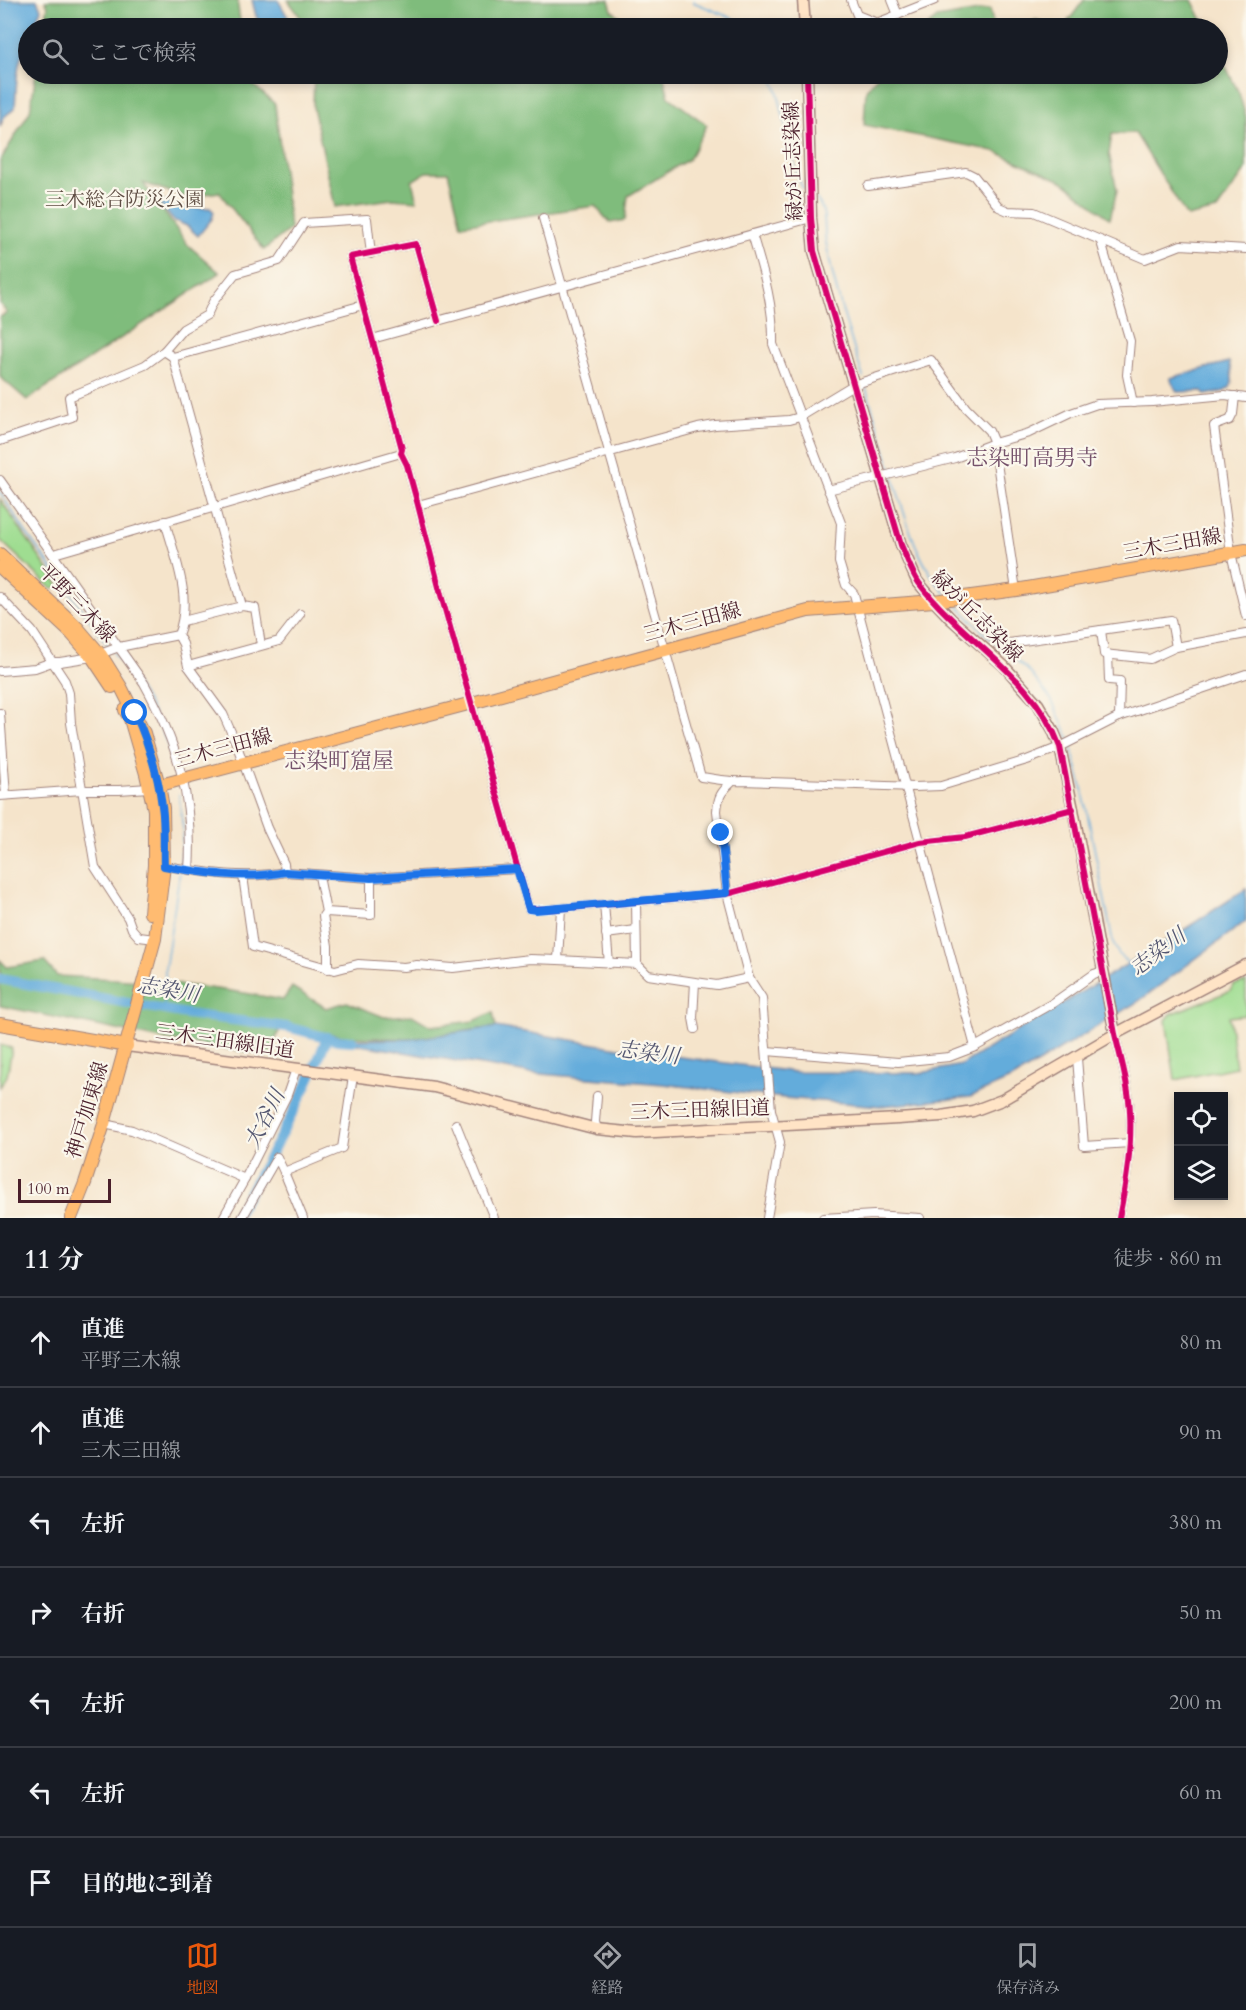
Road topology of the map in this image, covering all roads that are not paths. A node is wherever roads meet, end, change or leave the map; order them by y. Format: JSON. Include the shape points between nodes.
{"nodes":[{"id":1,"x":803,"y":0,"type":"edge"},
{"id":2,"x":851,"y":0,"type":"edge"},
{"id":3,"x":892,"y":0,"type":"edge"},
{"id":4,"x":932,"y":0,"type":"edge"},
{"id":5,"x":898,"y":15,"type":"junction"},
{"id":6,"x":804,"y":18,"type":"edge"},
{"id":7,"x":864,"y":18,"type":"edge"},
{"id":8,"x":890,"y":18,"type":"edge"},
{"id":9,"x":807,"y":84,"type":"edge"},
{"id":10,"x":868,"y":186,"type":"dead end"},
{"id":11,"x":543,"y":218,"type":"dead end"},
{"id":12,"x":811,"y":218,"type":"junction"},
{"id":13,"x":752,"y":234,"type":"junction"},
{"id":14,"x":1101,"y":242,"type":"junction"},
{"id":15,"x":1246,"y":249,"type":"edge"},
{"id":16,"x":371,"y":254,"type":"junction"},
{"id":17,"x":563,"y":286,"type":"junction"},
{"id":18,"x":363,"y":305,"type":"junction"},
{"id":19,"x":438,"y":321,"type":"junction"},
{"id":20,"x":372,"y":339,"type":"junction"},
{"id":21,"x":164,"y":351,"type":"junction"},
{"id":22,"x":172,"y":357,"type":"junction"},
{"id":23,"x":853,"y":385,"type":"junction"},
{"id":24,"x":1235,"y":396,"type":"junction"},
{"id":25,"x":1246,"y":398,"type":"edge"},
{"id":26,"x":1133,"y":403,"type":"junction"},
{"id":27,"x":800,"y":417,"type":"junction"},
{"id":28,"x":0,"y":441,"type":"edge"},
{"id":29,"x":994,"y":443,"type":"junction"},
{"id":30,"x":401,"y":453,"type":"junction"},
{"id":31,"x":609,"y":453,"type":"junction"},
{"id":32,"x":880,"y":478,"type":"junction"},
{"id":33,"x":0,"y":480,"type":"edge"},
{"id":34,"x":828,"y":490,"type":"junction"},
{"id":35,"x":418,"y":506,"type":"junction"},
{"id":36,"x":215,"y":507,"type":"junction"},
{"id":37,"x":165,"y":521,"type":"junction"},
{"id":38,"x":1246,"y":550,"type":"edge"},
{"id":39,"x":1232,"y":553,"type":"junction"},
{"id":40,"x":0,"y":554,"type":"edge"},
{"id":41,"x":54,"y":554,"type":"junction"},
{"id":42,"x":0,"y":567,"type":"edge"},
{"id":43,"x":1016,"y":590,"type":"junction"},
{"id":44,"x":0,"y":597,"type":"edge"},
{"id":45,"x":934,"y":601,"type":"junction"},
{"id":46,"x":242,"y":606,"type":"junction"},
{"id":47,"x":856,"y":607,"type":"junction"},
{"id":48,"x":300,"y":614,"type":"dead end"},
{"id":49,"x":1246,"y":616,"type":"edge"},
{"id":50,"x":183,"y":621,"type":"junction"},
{"id":51,"x":1101,"y":630,"type":"junction"},
{"id":52,"x":1246,"y":634,"type":"edge"},
{"id":53,"x":178,"y":635,"type":"junction"},
{"id":54,"x":1009,"y":643,"type":"dead end"},
{"id":55,"x":261,"y":645,"type":"junction"},
{"id":56,"x":1176,"y":647,"type":"junction"},
{"id":57,"x":118,"y":648,"type":"junction"},
{"id":58,"x":664,"y":650,"type":"junction"},
{"id":59,"x":1108,"y":654,"type":"junction"},
{"id":60,"x":96,"y":656,"type":"junction"},
{"id":61,"x":52,"y":662,"type":"junction"},
{"id":62,"x":188,"y":666,"type":"junction"},
{"id":63,"x":0,"y":671,"type":"edge"},
{"id":64,"x":1246,"y":674,"type":"edge"},
{"id":65,"x":472,"y":703,"type":"junction"},
{"id":66,"x":0,"y":713,"type":"edge"},
{"id":67,"x":1119,"y":717,"type":"junction"},
{"id":68,"x":1060,"y":747,"type":"junction"},
{"id":69,"x":244,"y":763,"type":"junction"},
{"id":70,"x":184,"y":779,"type":"junction"},
{"id":71,"x":731,"y":783,"type":"junction"},
{"id":72,"x":154,"y":786,"type":"junction"},
{"id":73,"x":904,"y":786,"type":"junction"},
{"id":74,"x":82,"y":790,"type":"junction"},
{"id":75,"x":3,"y":795,"type":"edge"},
{"id":76,"x":1073,"y":809,"type":"junction"},
{"id":77,"x":920,"y":842,"type":"junction"},
{"id":78,"x":174,"y":868,"type":"junction"},
{"id":79,"x":517,"y":869,"type":"junction"},
{"id":80,"x":285,"y":872,"type":"junction"},
{"id":81,"x":243,"y":876,"type":"junction"},
{"id":82,"x":319,"y":876,"type":"junction"},
{"id":83,"x":371,"y":878,"type":"junction"},
{"id":84,"x":727,"y":893,"type":"junction"},
{"id":85,"x":636,"y":901,"type":"junction"},
{"id":86,"x":603,"y":904,"type":"junction"},
{"id":87,"x":561,"y":908,"type":"junction"},
{"id":88,"x":326,"y":912,"type":"junction"},
{"id":89,"x":636,"y":930,"type":"junction"},
{"id":90,"x":606,"y":934,"type":"junction"},
{"id":91,"x":152,"y":939,"type":"junction"},
{"id":92,"x":558,"y":960,"type":"junction"},
{"id":93,"x":609,"y":964,"type":"junction"},
{"id":94,"x":637,"y":964,"type":"junction"},
{"id":95,"x":1246,"y":965,"type":"edge"},
{"id":96,"x":328,"y":969,"type":"junction"},
{"id":97,"x":1103,"y":971,"type":"junction"},
{"id":98,"x":749,"y":978,"type":"junction"},
{"id":99,"x":694,"y":982,"type":"junction"},
{"id":100,"x":0,"y":1024,"type":"edge"},
{"id":101,"x":695,"y":1029,"type":"dead end"},
{"id":102,"x":1115,"y":1034,"type":"junction"},
{"id":103,"x":128,"y":1040,"type":"junction"},
{"id":104,"x":975,"y":1047,"type":"junction"},
{"id":105,"x":767,"y":1051,"type":"junction"},
{"id":106,"x":1077,"y":1058,"type":"junction"},
{"id":107,"x":296,"y":1069,"type":"junction"},
{"id":108,"x":353,"y":1076,"type":"junction"},
{"id":109,"x":597,"y":1096,"type":"dead end"},
{"id":110,"x":105,"y":1124,"type":"junction"},
{"id":111,"x":456,"y":1124,"type":"dead end"},
{"id":112,"x":775,"y":1126,"type":"junction"},
{"id":113,"x":597,"y":1129,"type":"junction"},
{"id":114,"x":1130,"y":1143,"type":"junction"},
{"id":115,"x":284,"y":1172,"type":"junction"},
{"id":116,"x":244,"y":1179,"type":"junction"},
{"id":117,"x":874,"y":1216,"type":"edge"},
{"id":118,"x":71,"y":1218,"type":"edge"},
{"id":119,"x":223,"y":1218,"type":"edge"},
{"id":120,"x":242,"y":1218,"type":"edge"},
{"id":121,"x":303,"y":1218,"type":"edge"},
{"id":122,"x":494,"y":1218,"type":"edge"},
{"id":123,"x":767,"y":1218,"type":"edge"},
{"id":124,"x":823,"y":1218,"type":"edge"},
{"id":125,"x":920,"y":1218,"type":"edge"},
{"id":126,"x":1119,"y":1218,"type":"edge"}],
"edges":[{"from":1,"to":6,"type":"street"},
{"from":2,"to":7,"type":"street","via":[[857,15]]},
{"from":3,"to":5,"type":"street"},
{"from":4,"to":5,"type":"street"},
{"from":5,"to":8,"type":"street"},
{"from":9,"to":12,"type":"street","name":"緑が丘志染線"},
{"from":10,"to":14,"type":"street","via":[[966,172],[974,176],[999,207],[1034,212]]},
{"from":11,"to":17,"type":"street"},
{"from":12,"to":13,"type":"street"},
{"from":12,"to":23,"type":"street","name":"緑が丘志染線","via":[[814,250]]},
{"from":13,"to":17,"type":"street"},
{"from":13,"to":27,"type":"street","via":[[766,279],[773,344]]},
{"from":14,"to":15,"type":"street","via":[[1145,259],[1181,245]]},
{"from":14,"to":26,"type":"street","via":[[1130,341],[1127,375]]},
{"from":16,"to":18,"type":"street","via":[[350,257]]},
{"from":16,"to":19,"type":"street","via":[[416,244]]},
{"from":16,"to":21,"type":"street","via":[[367,219],[304,223],[279,261],[235,274],[207,315],[183,329]]},
{"from":17,"to":19,"type":"street"},
{"from":17,"to":31,"type":"street"},
{"from":18,"to":20,"type":"street"},
{"from":18,"to":22,"type":"street"},
{"from":19,"to":20,"type":"street"},
{"from":20,"to":30,"type":"street"},
{"from":21,"to":22,"type":"street"},
{"from":21,"to":28,"type":"street","via":[[145,365],[69,397],[72,417]]},
{"from":22,"to":36,"type":"street"},
{"from":23,"to":27,"type":"street"},
{"from":23,"to":29,"type":"street","via":[[932,360]]},
{"from":23,"to":32,"type":"street","name":"緑が丘志染線"},
{"from":24,"to":25,"type":"street"},
{"from":24,"to":26,"type":"street"},
{"from":24,"to":39,"type":"street","via":[[1230,420],[1214,426]]},
{"from":26,"to":29,"type":"street","via":[[1097,404],[1029,433]]},
{"from":27,"to":31,"type":"street","via":[[698,428]]},
{"from":27,"to":34,"type":"street"},
{"from":29,"to":32,"type":"street","via":[[956,458]]},
{"from":29,"to":43,"type":"street"},
{"from":30,"to":35,"type":"street"},
{"from":30,"to":36,"type":"street"},
{"from":31,"to":35,"type":"street"},
{"from":31,"to":58,"type":"street"},
{"from":32,"to":34,"type":"street"},
{"from":32,"to":45,"type":"street","name":"緑が丘志染線","via":[[901,545],[917,580]]},
{"from":33,"to":41,"type":"street"},
{"from":34,"to":47,"type":"street","via":[[841,523],[841,573],[854,594]]},
{"from":35,"to":65,"type":"street"},
{"from":36,"to":37,"type":"street"},
{"from":36,"to":46,"type":"street"},
{"from":37,"to":41,"type":"street"},
{"from":37,"to":50,"type":"street","via":[[184,593]]},
{"from":38,"to":39,"type":"main road","name":"三木三田線"},
{"from":39,"to":43,"type":"main road","name":"三木三田線"},
{"from":39,"to":49,"type":"street"},
{"from":40,"to":60,"type":"main road","name":"平野三木線","via":[[77,627]]},
{"from":41,"to":57,"type":"street"},
{"from":42,"to":60,"type":"main road","name":"平野三木線"},
{"from":43,"to":45,"type":"main road","name":"三木三田線"},
{"from":44,"to":61,"type":"street","via":[[32,631]]},
{"from":45,"to":47,"type":"main road","name":"三木三田線"},
{"from":45,"to":68,"type":"street","name":"緑が丘志染線","via":[[1004,666],[1038,704]]},
{"from":46,"to":50,"type":"street"},
{"from":46,"to":55,"type":"street","via":[[255,608]]},
{"from":47,"to":58,"type":"main road","name":"三木三田線","via":[[808,611]]},
{"from":47,"to":73,"type":"street"},
{"from":48,"to":55,"type":"street","via":[[279,641]]},
{"from":50,"to":53,"type":"street"},
{"from":51,"to":54,"type":"street"},
{"from":51,"to":56,"type":"street","via":[[1171,620]]},
{"from":51,"to":59,"type":"street","via":[[1104,654]]},
{"from":52,"to":56,"type":"street"},
{"from":53,"to":57,"type":"street"},
{"from":53,"to":62,"type":"street"},
{"from":55,"to":62,"type":"street"},
{"from":56,"to":59,"type":"street","via":[[1150,659]]},
{"from":57,"to":60,"type":"street"},
{"from":57,"to":70,"type":"street","via":[[154,701]]},
{"from":58,"to":65,"type":"main road","name":"三木三田線"},
{"from":58,"to":71,"type":"street","via":[[701,777]]},
{"from":59,"to":67,"type":"street","via":[[1109,680],[1120,681]]},
{"from":60,"to":61,"type":"street"},
{"from":60,"to":72,"type":"main road","name":"平野三木線","via":[[130,719]]},
{"from":61,"to":63,"type":"street","via":[[35,668]]},
{"from":61,"to":74,"type":"street","via":[[69,693]]},
{"from":62,"to":69,"type":"street","via":[[223,714]]},
{"from":64,"to":67,"type":"street"},
{"from":65,"to":69,"type":"main road","name":"三木三田線"},
{"from":65,"to":79,"type":"street"},
{"from":66,"to":75,"type":"street"},
{"from":67,"to":68,"type":"street"},
{"from":68,"to":73,"type":"street","via":[[941,786]]},
{"from":68,"to":76,"type":"street","name":"緑が丘志染線"},
{"from":69,"to":70,"type":"main road","name":"三木三田線"},
{"from":69,"to":80,"type":"street"},
{"from":70,"to":72,"type":"main road","name":"三木三田線"},
{"from":70,"to":78,"type":"street","via":[[190,831]]},
{"from":71,"to":73,"type":"street"},
{"from":71,"to":84,"type":"street","via":[[718,798],[717,811]]},
{"from":72,"to":74,"type":"street"},
{"from":72,"to":78,"type":"main road","via":[[154,810]]},
{"from":73,"to":77,"type":"street"},
{"from":74,"to":75,"type":"street"},
{"from":74,"to":91,"type":"street","via":[[95,867],[132,929],[139,937]]},
{"from":76,"to":77,"type":"street","via":[[965,837]]},
{"from":76,"to":97,"type":"street","name":"緑が丘志染線"},
{"from":77,"to":84,"type":"street"},
{"from":77,"to":104,"type":"street"},
{"from":78,"to":81,"type":"street"},
{"from":78,"to":91,"type":"main road"},
{"from":79,"to":83,"type":"street"},
{"from":79,"to":87,"type":"street","via":[[529,909]]},
{"from":80,"to":81,"type":"street"},
{"from":80,"to":82,"type":"street"},
{"from":81,"to":96,"type":"street","via":[[253,947]]},
{"from":82,"to":83,"type":"street"},
{"from":82,"to":88,"type":"street"},
{"from":83,"to":88,"type":"street","via":[[371,915]]},
{"from":84,"to":85,"type":"street"},
{"from":84,"to":98,"type":"street"},
{"from":85,"to":86,"type":"street"},
{"from":85,"to":89,"type":"street"},
{"from":86,"to":87,"type":"street"},
{"from":86,"to":90,"type":"street"},
{"from":87,"to":92,"type":"street"},
{"from":88,"to":96,"type":"street","via":[[323,916]]},
{"from":89,"to":90,"type":"street"},
{"from":89,"to":94,"type":"street"},
{"from":90,"to":93,"type":"street"},
{"from":91,"to":103,"type":"main road"},
{"from":92,"to":93,"type":"street"},
{"from":92,"to":96,"type":"street","via":[[530,959],[453,968],[358,964]]},
{"from":93,"to":94,"type":"street"},
{"from":94,"to":99,"type":"street","via":[[648,975]]},
{"from":95,"to":102,"type":"street","name":"三木三田線旧道"},
{"from":97,"to":102,"type":"street","name":"緑が丘志染線"},
{"from":97,"to":104,"type":"street"},
{"from":98,"to":99,"type":"street","via":[[717,985]]},
{"from":98,"to":105,"type":"street","via":[[762,998]]},
{"from":99,"to":101,"type":"street"},
{"from":100,"to":103,"type":"main road"},
{"from":102,"to":106,"type":"street","name":"三木三田線旧道"},
{"from":102,"to":114,"type":"street","via":[[1126,1080]]},
{"from":103,"to":107,"type":"street","name":"三木三田線旧道"},
{"from":103,"to":110,"type":"main road","name":"神戸加東線"},
{"from":104,"to":105,"type":"street","via":[[949,1057],[898,1062]]},
{"from":105,"to":112,"type":"street"},
{"from":106,"to":112,"type":"street","name":"三木三田線旧道","via":[[1002,1100],[973,1111],[909,1119]]},
{"from":106,"to":114,"type":"street","via":[[1084,1146]]},
{"from":107,"to":108,"type":"street","name":"三木三田線旧道"},
{"from":107,"to":116,"type":"street"},
{"from":108,"to":113,"type":"street","name":"三木三田線旧道","via":[[434,1087]]},
{"from":108,"to":115,"type":"street","via":[[342,1149]]},
{"from":109,"to":113,"type":"street"},
{"from":110,"to":116,"type":"street","via":[[132,1130]]},
{"from":110,"to":118,"type":"main road","name":"神戸加東線"},
{"from":111,"to":122,"type":"street"},
{"from":112,"to":113,"type":"street","name":"三木三田線旧道","via":[[647,1133]]},
{"from":112,"to":123,"type":"street","via":[[780,1142]]},
{"from":114,"to":126,"type":"street"},
{"from":115,"to":120,"type":"street","via":[[277,1157]]},
{"from":115,"to":121,"type":"street"},
{"from":116,"to":119,"type":"street"},
{"from":117,"to":124,"type":"street"},
{"from":117,"to":125,"type":"street"}]}
